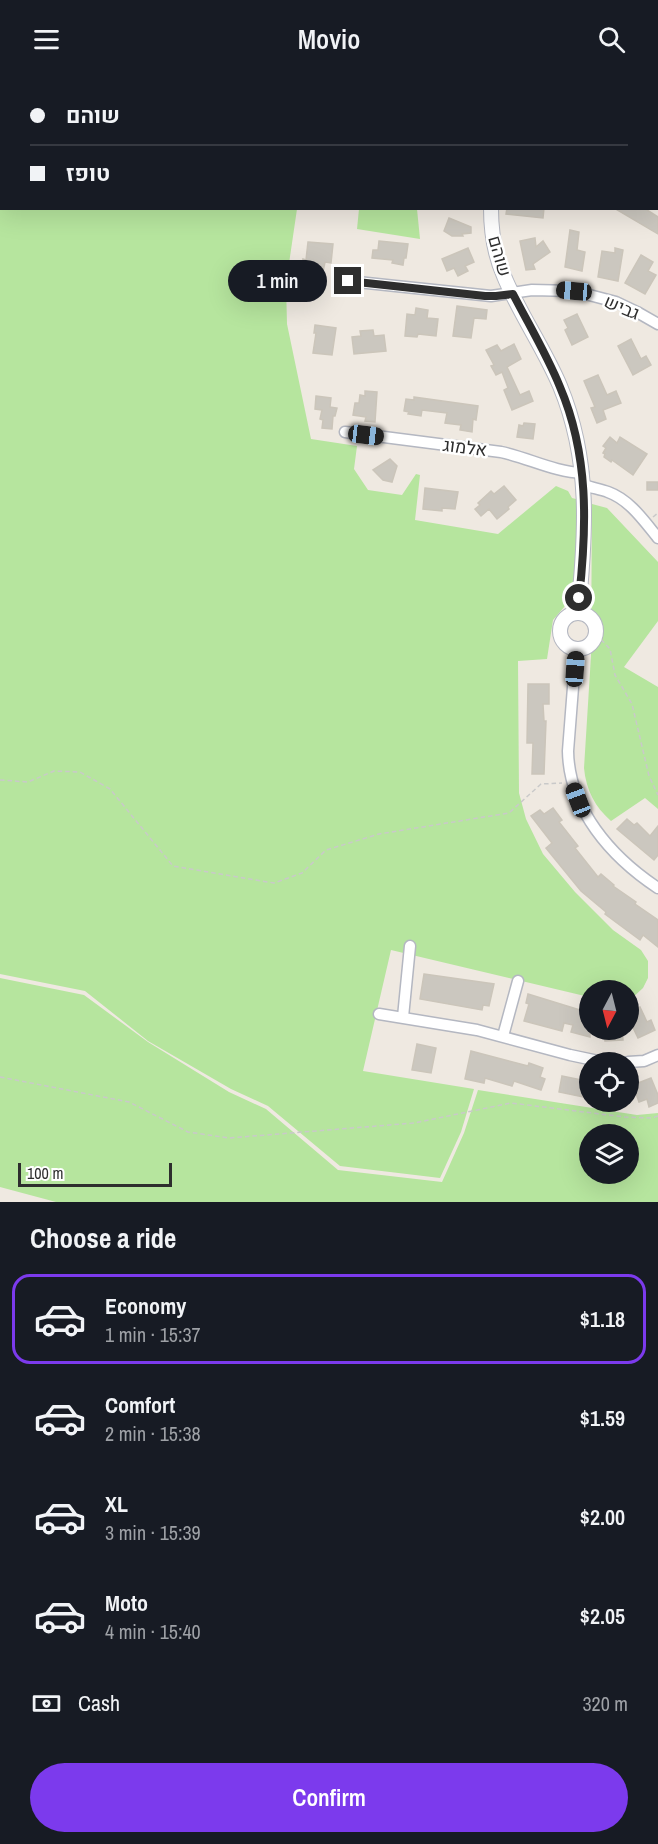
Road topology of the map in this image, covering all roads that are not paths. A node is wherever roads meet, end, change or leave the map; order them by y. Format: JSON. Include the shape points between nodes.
{"nodes":[{"id":1,"x":491,"y":210,"type":"edge"},
{"id":2,"x":348,"y":281,"type":"dead end"},
{"id":3,"x":513,"y":294,"type":"junction"},
{"id":4,"x":658,"y":324,"type":"edge"},
{"id":5,"x":345,"y":432,"type":"dead end"},
{"id":6,"x":583,"y":479,"type":"junction"},
{"id":7,"x":658,"y":538,"type":"edge"},
{"id":8,"x":578,"y":612,"type":"junction"},
{"id":9,"x":576,"y":649,"type":"junction"},
{"id":10,"x":658,"y":888,"type":"edge"},
{"id":11,"x":410,"y":946,"type":"dead end"},
{"id":12,"x":518,"y":981,"type":"dead end"},
{"id":13,"x":379,"y":1014,"type":"dead end"},
{"id":14,"x":403,"y":1017,"type":"junction"},
{"id":15,"x":503,"y":1036,"type":"junction"},
{"id":16,"x":658,"y":1055,"type":"edge"},
{"id":17,"x":579,"y":1057,"type":"edge"},
{"id":18,"x":639,"y":1061,"type":"edge"}],
"edges":[{"from":1,"to":3,"type":"street","name":"שוהם","via":[[503,276]]},
{"from":2,"to":3,"type":"street","name":"גביש","via":[[485,296]]},
{"from":3,"to":4,"type":"street","name":"גביש","via":[[553,290],[595,295]]},
{"from":3,"to":6,"type":"street","name":"שוהם","via":[[561,388],[577,440]]},
{"from":5,"to":6,"type":"street","name":"אלמוג","via":[[501,452]]},
{"from":6,"to":7,"type":"street","name":"אלמוג","via":[[626,502]]},
{"from":6,"to":8,"type":"street","name":"שוהם","via":[[585,540]]},
{"from":8,"to":9,"type":"street","via":[[568,615],[559,630],[563,642]]},
{"from":8,"to":9,"type":"street","via":[[591,617],[596,634],[590,645]]},
{"from":9,"to":10,"type":"street","via":[[568,751],[572,784],[597,832],[623,860]]},
{"from":11,"to":14,"type":"street"},
{"from":12,"to":15,"type":"street"},
{"from":13,"to":14,"type":"street"},
{"from":14,"to":15,"type":"street"},
{"from":15,"to":17,"type":"street"},
{"from":16,"to":18,"type":"street"}]}
